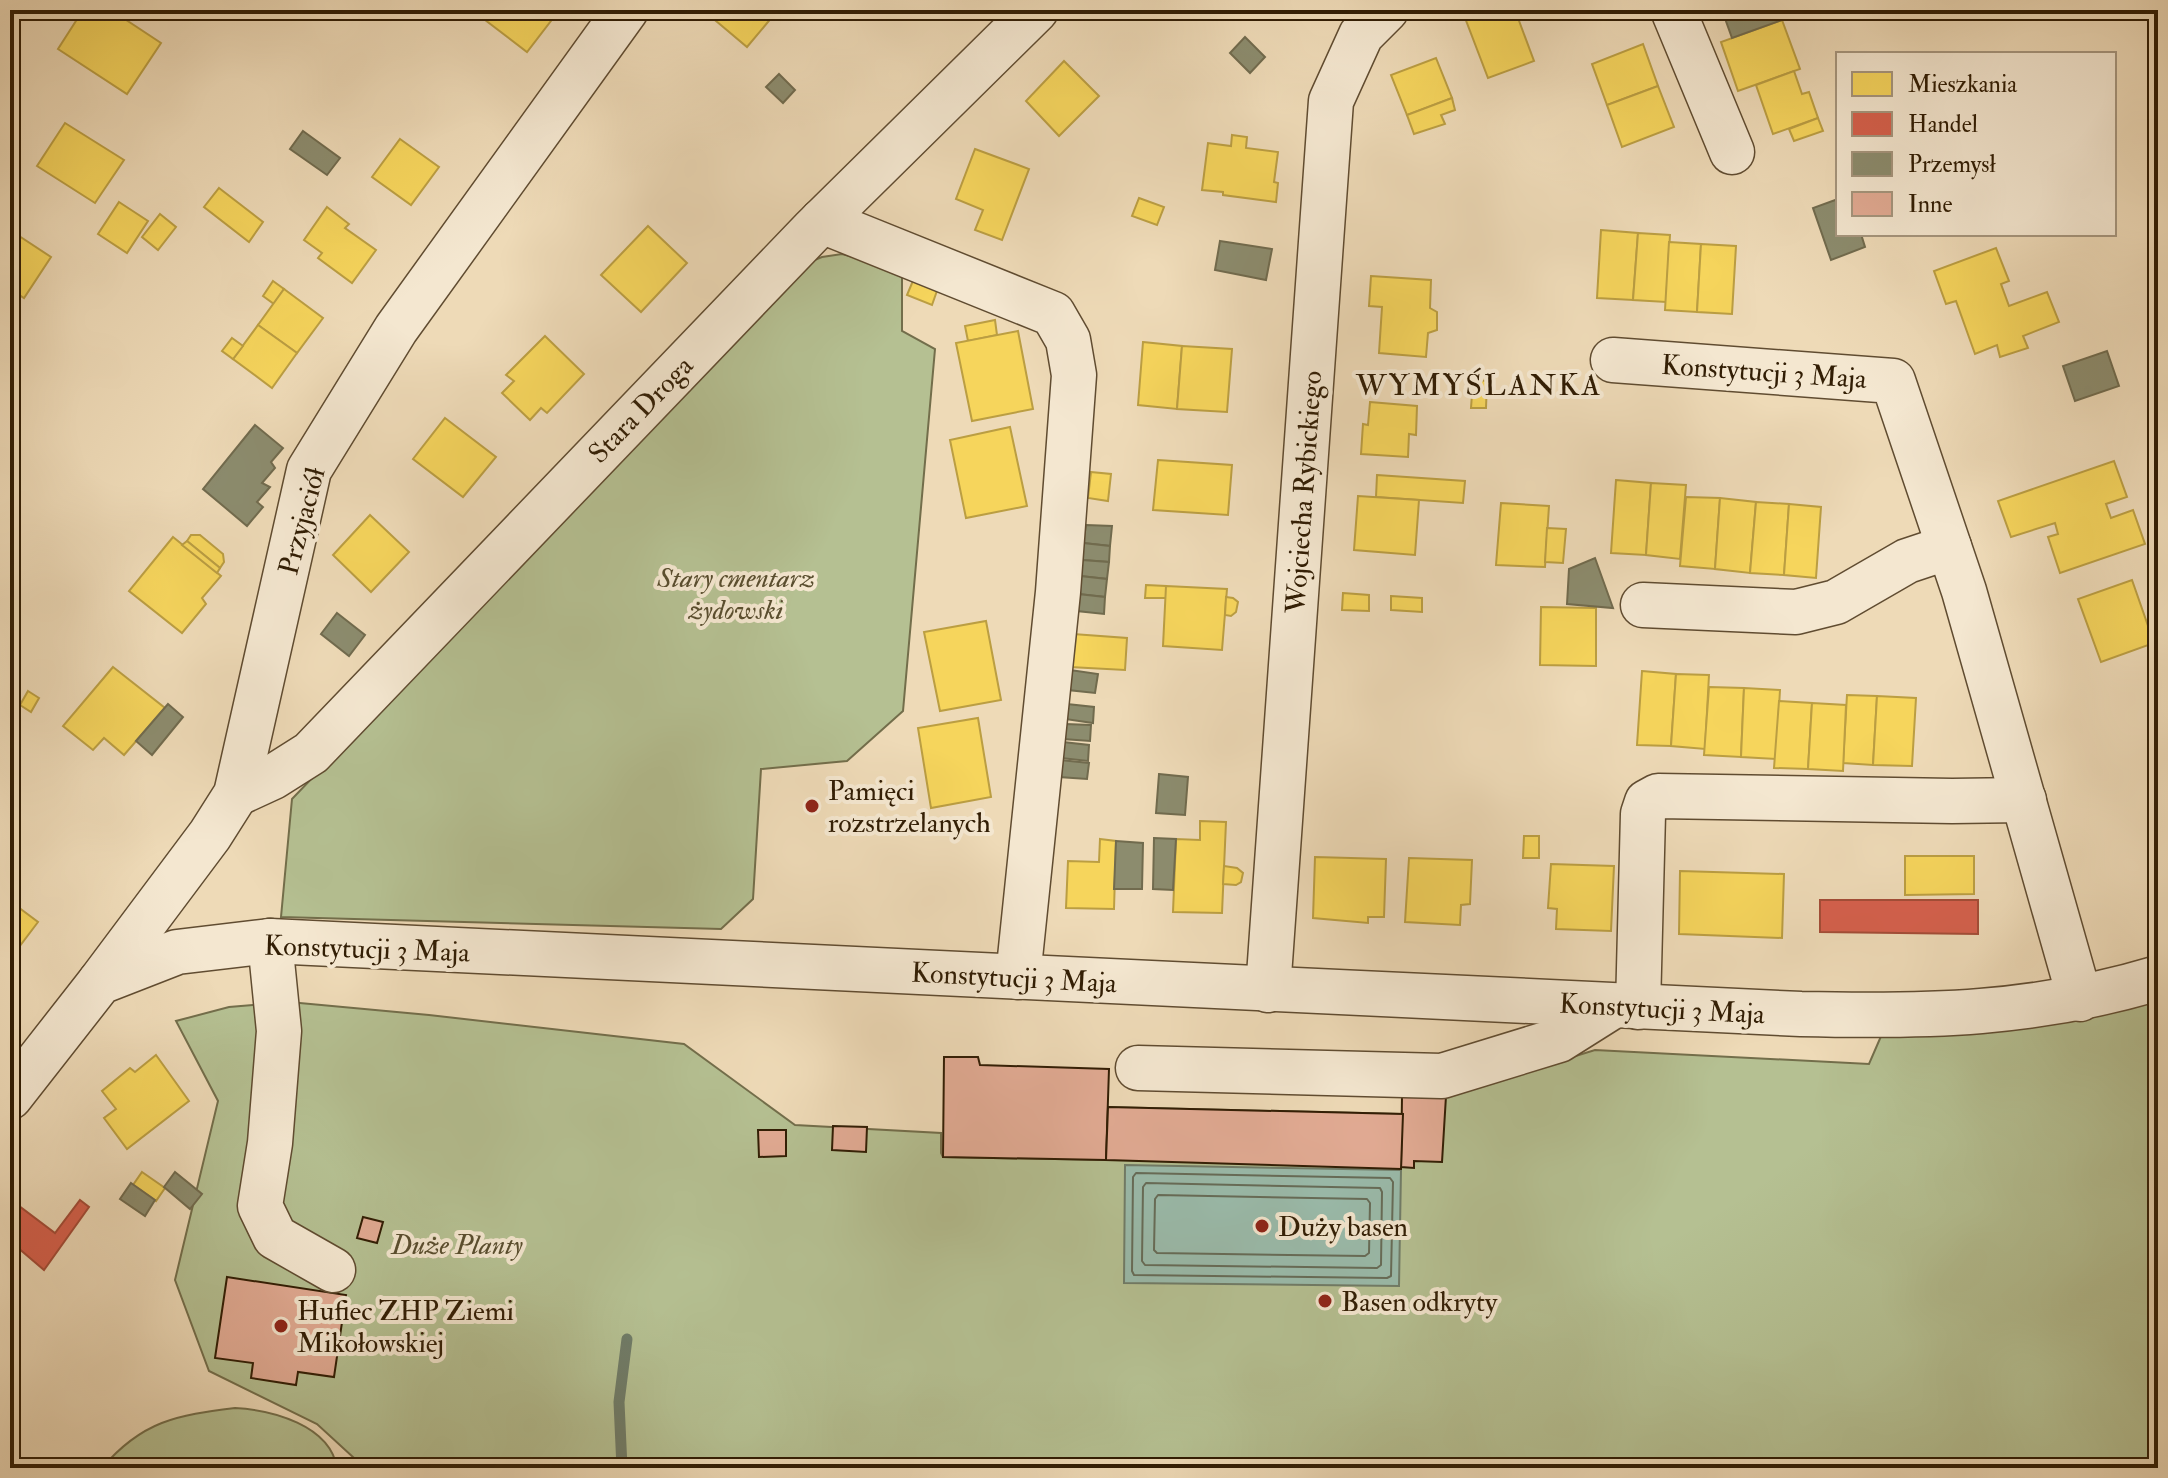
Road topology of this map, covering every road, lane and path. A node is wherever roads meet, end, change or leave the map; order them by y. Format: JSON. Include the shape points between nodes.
{"nodes":[{"id":1,"x":626,"y":10,"type":"edge"},
{"id":2,"x":1036,"y":10,"type":"edge"},
{"id":3,"x":1386,"y":10,"type":"edge"},
{"id":4,"x":1673,"y":10,"type":"edge"},
{"id":5,"x":1732,"y":152,"type":"dead end"},
{"id":6,"x":822,"y":221,"type":"junction"},
{"id":7,"x":1613,"y":360,"type":"dead end"},
{"id":8,"x":1949,"y":547,"type":"junction"},
{"id":9,"x":1643,"y":605,"type":"dead end"},
{"id":10,"x":236,"y":794,"type":"junction"},
{"id":11,"x":2024,"y":800,"type":"junction"},
{"id":12,"x":270,"y":941,"type":"junction"},
{"id":13,"x":1018,"y":977,"type":"junction"},
{"id":14,"x":2158,"y":978,"type":"edge"},
{"id":15,"x":100,"y":982,"type":"junction"},
{"id":16,"x":1268,"y":990,"type":"junction"},
{"id":17,"x":2080,"y":999,"type":"junction"},
{"id":18,"x":1626,"y":1006,"type":"junction"},
{"id":19,"x":1138,"y":1068,"type":"dead end"},
{"id":20,"x":10,"y":1097,"type":"edge"},
{"id":21,"x":333,"y":1270,"type":"dead end"}],
"edges":[{"from":1,"to":10,"type":"street","name":"Przyjaciół","via":[[396,329],[309,470]]},
{"from":2,"to":6,"type":"street","name":"Stara Droga"},
{"from":3,"to":16,"type":"street","name":"Wojciecha Rybickiego","via":[[1361,35],[1331,101]]},
{"from":4,"to":5,"type":"street"},
{"from":6,"to":10,"type":"street","name":"Stara Droga","via":[[311,753]]},
{"from":6,"to":13,"type":"street","via":[[1053,314],[1068,340],[1074,375],[1058,592]]},
{"from":7,"to":8,"type":"street","name":"Konstytucji 3 Maja","via":[[1893,381]]},
{"from":8,"to":9,"type":"street","via":[[1907,561],[1836,602],[1796,612]]},
{"from":8,"to":11,"type":"street","name":"Konstytucji 3 Maja"},
{"from":10,"to":15,"type":"street","name":"Przyjaciół"},
{"from":11,"to":17,"type":"street","name":"Konstytucji 3 Maja"},
{"from":11,"to":18,"type":"street","via":[[1658,796],[1647,802],[1643,814]]},
{"from":12,"to":13,"type":"street","name":"Konstytucji 3 Maja"},
{"from":12,"to":15,"type":"street","name":"Konstytucji 3 Maja","via":[[177,952]]},
{"from":12,"to":21,"type":"street","via":[[279,1031],[260,1206],[275,1237]]},
{"from":13,"to":16,"type":"street","name":"Konstytucji 3 Maja"},
{"from":14,"to":17,"type":"street","name":"Konstytucji 3 Maja"},
{"from":15,"to":20,"type":"street"},
{"from":16,"to":18,"type":"street","name":"Konstytucji 3 Maja"},
{"from":17,"to":18,"type":"street","name":"Konstytucji 3 Maja","via":[[1935,1016]]},
{"from":18,"to":19,"type":"street","via":[[1559,1040],[1442,1076]]}]}
